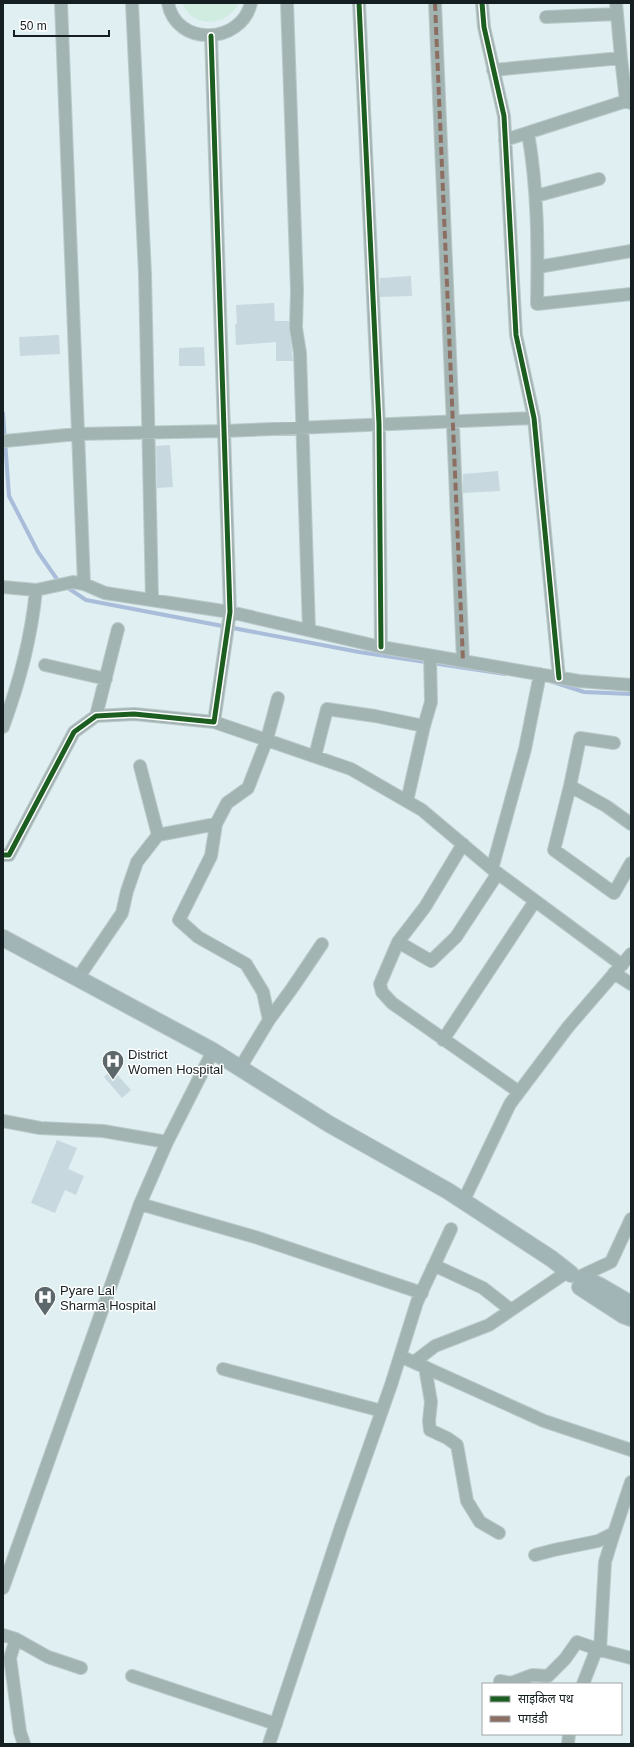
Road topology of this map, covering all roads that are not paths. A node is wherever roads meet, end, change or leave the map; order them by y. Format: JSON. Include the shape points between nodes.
{"nodes":[{"id":1,"x":61,"y":3,"type":"edge"},
{"id":2,"x":132,"y":3,"type":"edge"},
{"id":3,"x":168,"y":3,"type":"edge"},
{"id":4,"x":251,"y":3,"type":"edge"},
{"id":5,"x":287,"y":3,"type":"edge"},
{"id":6,"x":359,"y":3,"type":"edge"},
{"id":7,"x":435,"y":3,"type":"edge"},
{"id":8,"x":482,"y":3,"type":"edge"},
{"id":9,"x":617,"y":9,"type":"edge"},
{"id":10,"x":546,"y":18,"type":"dead end"},
{"id":11,"x":211,"y":36,"type":"junction"},
{"id":12,"x":621,"y":58,"type":"junction"},
{"id":13,"x":493,"y":70,"type":"junction"},
{"id":14,"x":628,"y":102,"type":"edge"},
{"id":15,"x":528,"y":133,"type":"junction"},
{"id":16,"x":505,"y":140,"type":"junction"},
{"id":17,"x":599,"y":179,"type":"dead end"},
{"id":18,"x":536,"y":196,"type":"junction"},
{"id":19,"x":631,"y":251,"type":"edge"},
{"id":20,"x":538,"y":267,"type":"junction"},
{"id":21,"x":631,"y":294,"type":"edge"},
{"id":22,"x":534,"y":418,"type":"junction"},
{"id":23,"x":452,"y":422,"type":"junction"},
{"id":24,"x":379,"y":424,"type":"junction"},
{"id":25,"x":302,"y":428,"type":"junction"},
{"id":26,"x":224,"y":431,"type":"junction"},
{"id":27,"x":147,"y":433,"type":"junction"},
{"id":28,"x":77,"y":434,"type":"junction"},
{"id":29,"x":5,"y":441,"type":"dead end"},
{"id":30,"x":78,"y":583,"type":"junction"},
{"id":31,"x":3,"y":587,"type":"edge"},
{"id":32,"x":36,"y":590,"type":"junction"},
{"id":33,"x":152,"y":600,"type":"junction"},
{"id":34,"x":230,"y":612,"type":"junction"},
{"id":35,"x":118,"y":629,"type":"dead end"},
{"id":36,"x":309,"y":630,"type":"junction"},
{"id":37,"x":381,"y":647,"type":"junction"},
{"id":38,"x":430,"y":656,"type":"junction"},
{"id":39,"x":463,"y":661,"type":"junction"},
{"id":40,"x":45,"y":665,"type":"dead end"},
{"id":41,"x":539,"y":675,"type":"junction"},
{"id":42,"x":559,"y":678,"type":"junction"},
{"id":43,"x":106,"y":679,"type":"junction"},
{"id":44,"x":631,"y":685,"type":"edge"},
{"id":45,"x":278,"y":698,"type":"dead end"},
{"id":46,"x":96,"y":716,"type":"junction"},
{"id":47,"x":214,"y":722,"type":"junction"},
{"id":48,"x":424,"y":726,"type":"junction"},
{"id":49,"x":3,"y":727,"type":"edge"},
{"id":50,"x":267,"y":739,"type":"junction"},
{"id":51,"x":614,"y":742,"type":"dead end"},
{"id":52,"x":315,"y":756,"type":"junction"},
{"id":53,"x":140,"y":766,"type":"dead end"},
{"id":54,"x":570,"y":786,"type":"junction"},
{"id":55,"x":407,"y":801,"type":"junction"},
{"id":56,"x":216,"y":824,"type":"junction"},
{"id":57,"x":631,"y":824,"type":"edge"},
{"id":58,"x":158,"y":835,"type":"junction"},
{"id":59,"x":463,"y":844,"type":"junction"},
{"id":60,"x":3,"y":855,"type":"edge"},
{"id":61,"x":631,"y":863,"type":"edge"},
{"id":62,"x":495,"y":871,"type":"junction"},
{"id":63,"x":535,"y":901,"type":"junction"},
{"id":64,"x":3,"y":938,"type":"edge"},
{"id":65,"x":398,"y":942,"type":"junction"},
{"id":66,"x":322,"y":944,"type":"dead end"},
{"id":67,"x":631,"y":954,"type":"edge"},
{"id":68,"x":618,"y":969,"type":"junction"},
{"id":69,"x":78,"y":978,"type":"junction"},
{"id":70,"x":631,"y":984,"type":"edge"},
{"id":71,"x":269,"y":1020,"type":"junction"},
{"id":72,"x":443,"y":1040,"type":"junction"},
{"id":73,"x":214,"y":1051,"type":"junction"},
{"id":74,"x":240,"y":1068,"type":"junction"},
{"id":75,"x":519,"y":1092,"type":"junction"},
{"id":76,"x":3,"y":1121,"type":"edge"},
{"id":77,"x":167,"y":1142,"type":"junction"},
{"id":78,"x":463,"y":1202,"type":"junction"},
{"id":79,"x":140,"y":1204,"type":"junction"},
{"id":80,"x":631,"y":1219,"type":"edge"},
{"id":81,"x":451,"y":1229,"type":"dead end"},
{"id":82,"x":434,"y":1267,"type":"junction"},
{"id":83,"x":577,"y":1277,"type":"junction"},
{"id":84,"x":422,"y":1293,"type":"junction"},
{"id":85,"x":631,"y":1304,"type":"edge"},
{"id":86,"x":511,"y":1310,"type":"junction"},
{"id":87,"x":631,"y":1318,"type":"edge"},
{"id":88,"x":400,"y":1356,"type":"junction"},
{"id":89,"x":419,"y":1365,"type":"junction"},
{"id":90,"x":223,"y":1369,"type":"dead end"},
{"id":91,"x":382,"y":1411,"type":"junction"},
{"id":92,"x":631,"y":1450,"type":"edge"},
{"id":93,"x":631,"y":1482,"type":"edge"},
{"id":94,"x":614,"y":1533,"type":"junction"},
{"id":95,"x":499,"y":1534,"type":"dead end"},
{"id":96,"x":535,"y":1555,"type":"dead end"},
{"id":97,"x":3,"y":1588,"type":"edge"},
{"id":98,"x":3,"y":1636,"type":"edge"},
{"id":99,"x":16,"y":1639,"type":"junction"},
{"id":100,"x":599,"y":1649,"type":"junction"},
{"id":101,"x":631,"y":1658,"type":"edge"},
{"id":102,"x":81,"y":1668,"type":"dead end"},
{"id":103,"x":132,"y":1676,"type":"dead end"},
{"id":104,"x":500,"y":1681,"type":"dead end"},
{"id":105,"x":583,"y":1683,"type":"edge"},
{"id":106,"x":276,"y":1724,"type":"junction"},
{"id":107,"x":24,"y":1744,"type":"edge"},
{"id":108,"x":269,"y":1744,"type":"edge"}],
"edges":[{"from":1,"to":28,"type":"street"},
{"from":2,"to":27,"type":"street","via":[[145,274]]},
{"from":3,"to":11,"type":"street","via":[[180,25],[199,35]]},
{"from":4,"to":11,"type":"street","via":[[246,16],[235,28],[227,33]]},
{"from":5,"to":25,"type":"street","via":[[297,282],[296,328],[300,353]]},
{"from":6,"to":24,"type":"street"},
{"from":7,"to":23,"type":"street"},
{"from":8,"to":13,"type":"street"},
{"from":9,"to":10,"type":"street"},
{"from":9,"to":12,"type":"street"},
{"from":11,"to":26,"type":"street"},
{"from":12,"to":13,"type":"street"},
{"from":12,"to":14,"type":"street"},
{"from":13,"to":16,"type":"street","via":[[504,116]]},
{"from":14,"to":15,"type":"street"},
{"from":15,"to":16,"type":"street"},
{"from":15,"to":18,"type":"street"},
{"from":16,"to":22,"type":"street","via":[[516,336]]},
{"from":17,"to":18,"type":"street"},
{"from":18,"to":20,"type":"street"},
{"from":19,"to":20,"type":"street"},
{"from":20,"to":21,"type":"street","via":[[537,304]]},
{"from":22,"to":23,"type":"street"},
{"from":22,"to":42,"type":"street"},
{"from":23,"to":24,"type":"street"},
{"from":23,"to":39,"type":"street"},
{"from":24,"to":25,"type":"street"},
{"from":24,"to":37,"type":"street"},
{"from":25,"to":26,"type":"street"},
{"from":25,"to":36,"type":"street"},
{"from":26,"to":27,"type":"street"},
{"from":26,"to":34,"type":"street"},
{"from":27,"to":28,"type":"street"},
{"from":27,"to":33,"type":"street"},
{"from":28,"to":29,"type":"street"},
{"from":28,"to":30,"type":"street"},
{"from":30,"to":32,"type":"street"},
{"from":30,"to":33,"type":"street","via":[[105,593]]},
{"from":31,"to":32,"type":"street"},
{"from":32,"to":49,"type":"street","via":[[27,654]]},
{"from":33,"to":34,"type":"street"},
{"from":34,"to":36,"type":"street"},
{"from":34,"to":47,"type":"street"},
{"from":35,"to":43,"type":"street"},
{"from":36,"to":37,"type":"street"},
{"from":37,"to":38,"type":"street"},
{"from":38,"to":39,"type":"street"},
{"from":38,"to":48,"type":"street","via":[[431,702]]},
{"from":39,"to":41,"type":"street"},
{"from":40,"to":43,"type":"street"},
{"from":41,"to":42,"type":"street"},
{"from":41,"to":62,"type":"street","via":[[525,749]]},
{"from":42,"to":44,"type":"street"},
{"from":43,"to":46,"type":"street"},
{"from":45,"to":50,"type":"street"},
{"from":46,"to":47,"type":"street","via":[[134,714]]},
{"from":46,"to":60,"type":"street","via":[[74,732],[9,855]]},
{"from":47,"to":50,"type":"street"},
{"from":48,"to":52,"type":"street","via":[[327,709]]},
{"from":48,"to":55,"type":"street"},
{"from":50,"to":52,"type":"street"},
{"from":50,"to":56,"type":"street","via":[[248,788],[227,803]]},
{"from":51,"to":54,"type":"street","via":[[580,738]]},
{"from":52,"to":55,"type":"street","via":[[351,769]]},
{"from":53,"to":58,"type":"street"},
{"from":54,"to":57,"type":"street","via":[[606,806]]},
{"from":54,"to":61,"type":"street","via":[[554,850],[614,893]]},
{"from":55,"to":59,"type":"street"},
{"from":56,"to":58,"type":"street"},
{"from":56,"to":71,"type":"street","via":[[211,856],[179,920],[198,937],[246,964],[263,992]]},
{"from":58,"to":69,"type":"street","via":[[137,862],[122,913]]},
{"from":59,"to":62,"type":"street"},
{"from":59,"to":65,"type":"street","via":[[425,907]]},
{"from":62,"to":63,"type":"street"},
{"from":62,"to":65,"type":"street","via":[[456,937],[431,961]]},
{"from":63,"to":68,"type":"street"},
{"from":63,"to":72,"type":"street"},
{"from":64,"to":69,"type":"main road"},
{"from":65,"to":72,"type":"street","via":[[380,984],[382,992],[392,1003]]},
{"from":66,"to":71,"type":"street"},
{"from":67,"to":68,"type":"street"},
{"from":68,"to":70,"type":"street"},
{"from":68,"to":75,"type":"street","via":[[568,1027]]},
{"from":69,"to":73,"type":"main road"},
{"from":71,"to":74,"type":"street"},
{"from":72,"to":75,"type":"street"},
{"from":73,"to":74,"type":"main road"},
{"from":73,"to":77,"type":"street"},
{"from":74,"to":78,"type":"main road","via":[[329,1124]]},
{"from":75,"to":78,"type":"street","via":[[510,1104]]},
{"from":76,"to":77,"type":"street","via":[[40,1128],[103,1131]]},
{"from":77,"to":79,"type":"street"},
{"from":78,"to":83,"type":"main road"},
{"from":79,"to":84,"type":"street","via":[[255,1237]]},
{"from":79,"to":97,"type":"street"},
{"from":80,"to":83,"type":"street","via":[[611,1262]]},
{"from":81,"to":82,"type":"street"},
{"from":82,"to":84,"type":"street"},
{"from":82,"to":86,"type":"street","via":[[483,1288]]},
{"from":83,"to":85,"type":"main road","via":[[600,1286]]},
{"from":83,"to":86,"type":"street"},
{"from":83,"to":87,"type":"main road","via":[[623,1315]]},
{"from":84,"to":88,"type":"street"},
{"from":86,"to":89,"type":"street","via":[[489,1325],[435,1346]]},
{"from":88,"to":89,"type":"street"},
{"from":88,"to":91,"type":"street"},
{"from":89,"to":92,"type":"street","via":[[544,1421]]},
{"from":89,"to":95,"type":"street","via":[[431,1402],[430,1430],[457,1445],[467,1501],[480,1522]]},
{"from":90,"to":91,"type":"street"},
{"from":91,"to":106,"type":"street"},
{"from":93,"to":94,"type":"street"},
{"from":94,"to":96,"type":"street","via":[[598,1542]]},
{"from":94,"to":100,"type":"street","via":[[606,1562]]},
{"from":98,"to":99,"type":"street"},
{"from":99,"to":102,"type":"street","via":[[48,1658]]},
{"from":99,"to":107,"type":"street","via":[[10,1658],[20,1732]]},
{"from":100,"to":101,"type":"street"},
{"from":100,"to":104,"type":"street","via":[[577,1642],[548,1676],[532,1675],[511,1683]]},
{"from":100,"to":105,"type":"street"},
{"from":103,"to":106,"type":"street"},
{"from":106,"to":108,"type":"street"}]}
